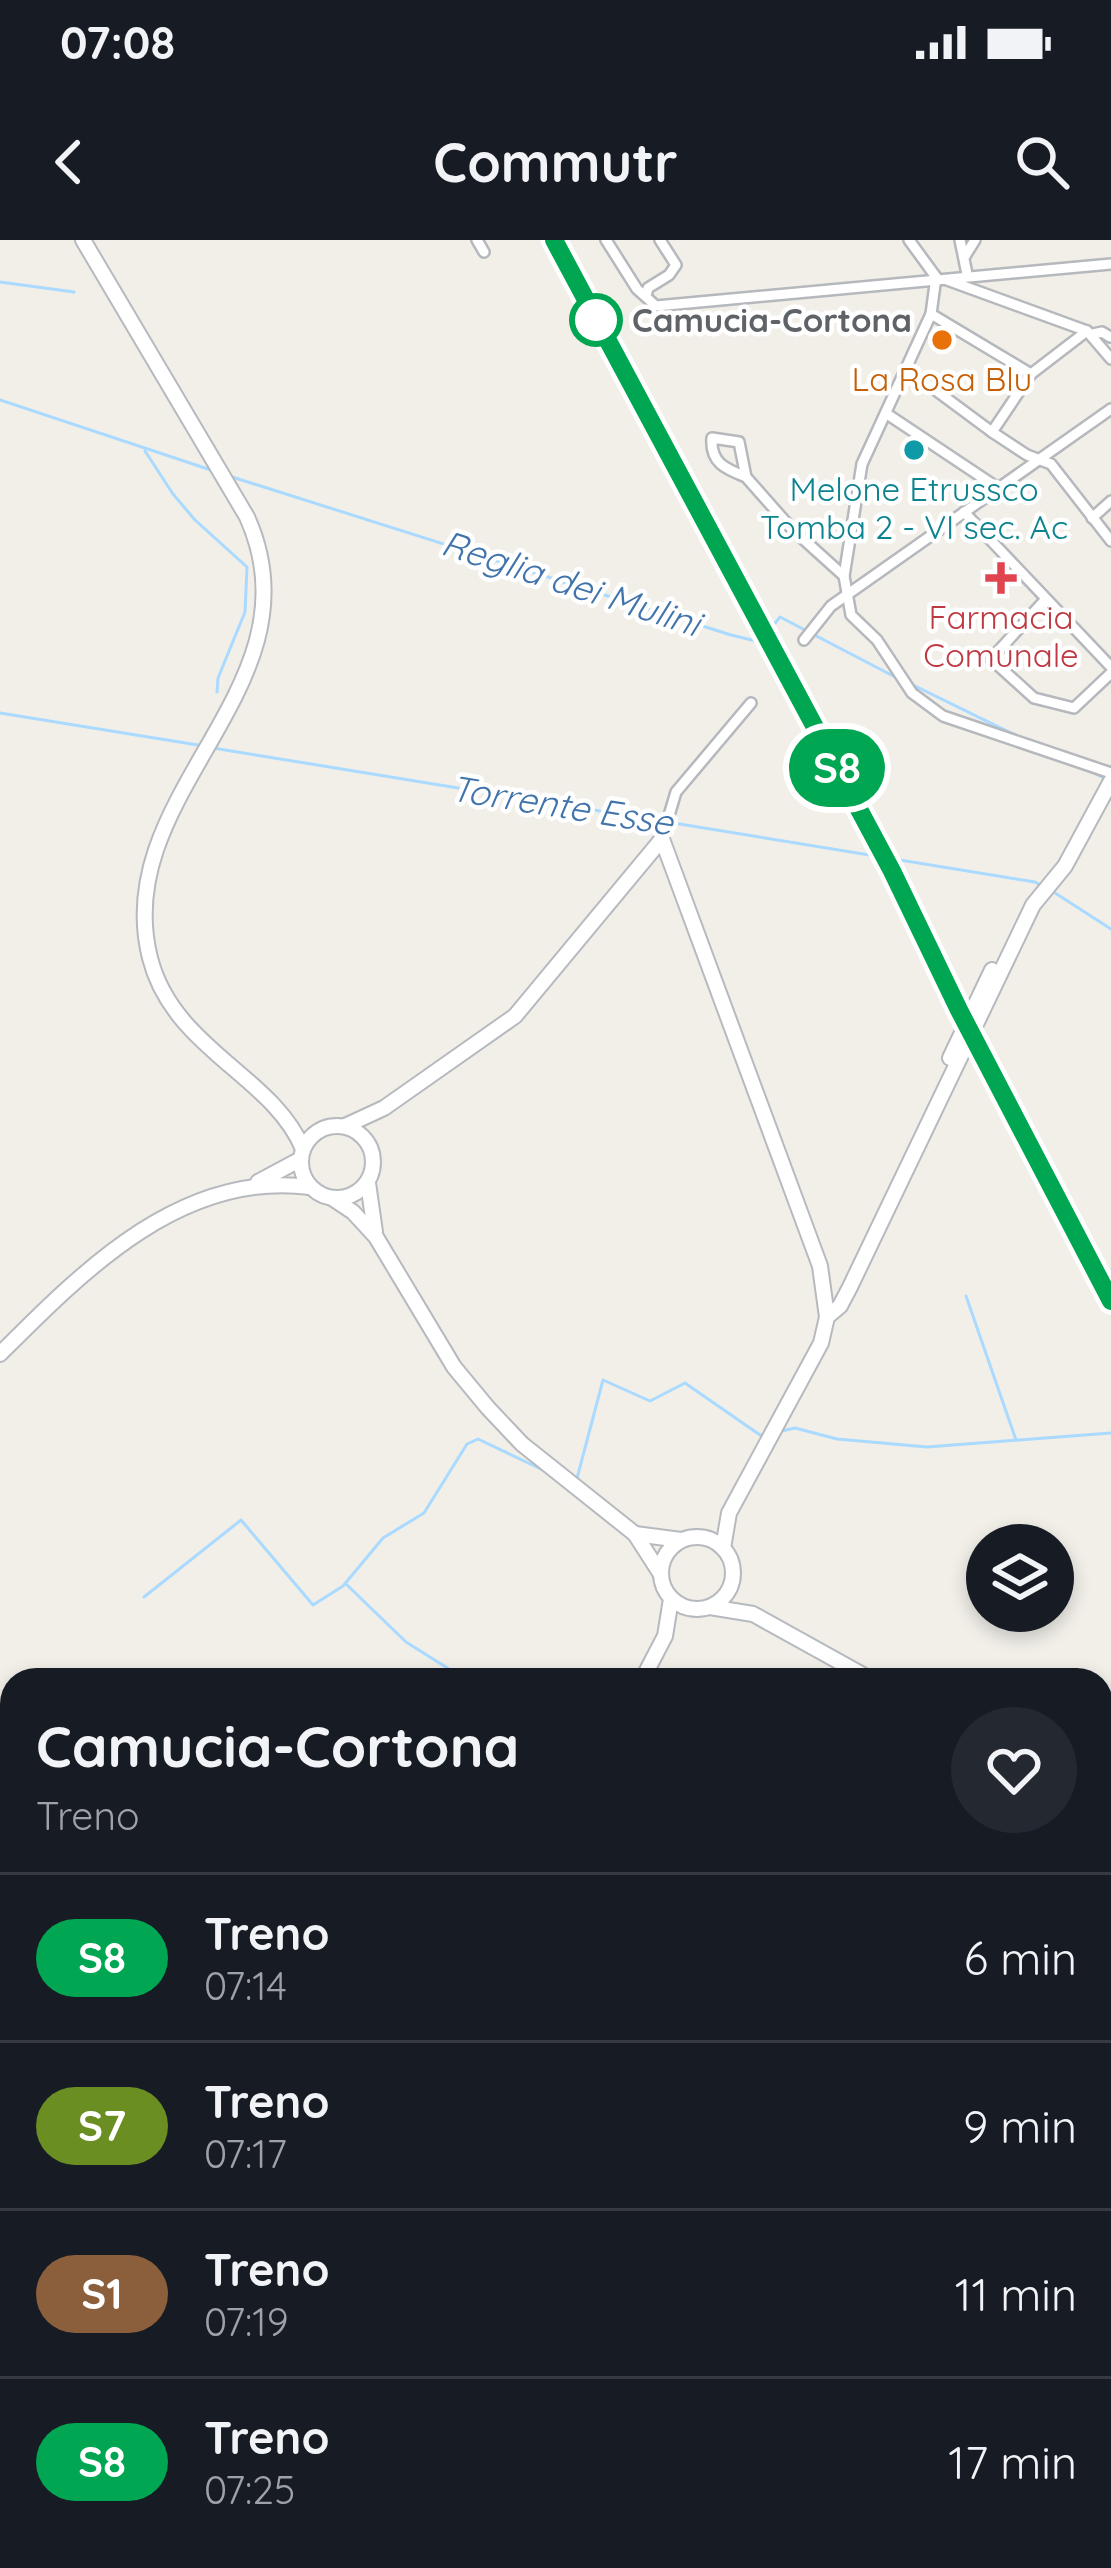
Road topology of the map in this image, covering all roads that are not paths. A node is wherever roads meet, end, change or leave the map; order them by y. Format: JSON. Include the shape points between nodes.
{"nodes":[{"id":1,"x":83,"y":240,"type":"edge"},
{"id":2,"x":477,"y":240,"type":"edge"},
{"id":3,"x":605,"y":240,"type":"edge"},
{"id":4,"x":660,"y":240,"type":"edge"},
{"id":5,"x":910,"y":240,"type":"edge"},
{"id":6,"x":960,"y":240,"type":"edge"},
{"id":7,"x":975,"y":240,"type":"edge"},
{"id":8,"x":484,"y":252,"type":"dead end"},
{"id":9,"x":965,"y":256,"type":"junction"},
{"id":10,"x":1111,"y":263,"type":"edge"},
{"id":11,"x":967,"y":274,"type":"junction"},
{"id":12,"x":936,"y":277,"type":"junction"},
{"id":13,"x":656,"y":284,"type":"junction"},
{"id":14,"x":646,"y":296,"type":"junction"},
{"id":15,"x":661,"y":305,"type":"junction"},
{"id":16,"x":931,"y":314,"type":"junction"},
{"id":17,"x":1090,"y":333,"type":"junction"},
{"id":18,"x":1110,"y":337,"type":"edge"},
{"id":19,"x":1111,"y":358,"type":"edge"},
{"id":20,"x":907,"y":369,"type":"junction"},
{"id":21,"x":1031,"y":374,"type":"junction"},
{"id":22,"x":1111,"y":409,"type":"edge"},
{"id":23,"x":887,"y":414,"type":"junction"},
{"id":24,"x":992,"y":432,"type":"junction"},
{"id":25,"x":1038,"y":460,"type":"junction"},
{"id":26,"x":746,"y":478,"type":"junction"},
{"id":27,"x":998,"y":488,"type":"junction"},
{"id":28,"x":1111,"y":501,"type":"edge"},
{"id":29,"x":964,"y":512,"type":"junction"},
{"id":30,"x":1092,"y":518,"type":"junction"},
{"id":31,"x":1111,"y":541,"type":"edge"},
{"id":32,"x":844,"y":576,"type":"junction"},
{"id":33,"x":846,"y":599,"type":"junction"},
{"id":34,"x":1045,"y":600,"type":"junction"},
{"id":35,"x":804,"y":640,"type":"dead end"},
{"id":36,"x":1111,"y":670,"type":"edge"},
{"id":37,"x":751,"y":703,"type":"dead end"},
{"id":38,"x":1111,"y":777,"type":"edge"},
{"id":39,"x":662,"y":836,"type":"junction"},
{"id":40,"x":384,"y":1108,"type":"junction"},
{"id":41,"x":278,"y":1112,"type":"junction"},
{"id":42,"x":345,"y":1126,"type":"junction"},
{"id":43,"x":323,"y":1128,"type":"junction"},
{"id":44,"x":372,"y":1149,"type":"junction"},
{"id":45,"x":302,"y":1154,"type":"junction"},
{"id":46,"x":368,"y":1182,"type":"junction"},
{"id":47,"x":248,"y":1186,"type":"junction"},
{"id":48,"x":310,"y":1186,"type":"junction"},
{"id":49,"x":332,"y":1198,"type":"junction"},
{"id":50,"x":376,"y":1237,"type":"junction"},
{"id":51,"x":850,"y":1287,"type":"junction"},
{"id":52,"x":826,"y":1290,"type":"junction"},
{"id":53,"x":827,"y":1317,"type":"junction"},
{"id":54,"x":0,"y":1354,"type":"edge"},
{"id":55,"x":729,"y":1513,"type":"junction"},
{"id":56,"x":635,"y":1534,"type":"junction"},
{"id":57,"x":697,"y":1537,"type":"junction"},
{"id":58,"x":681,"y":1540,"type":"junction"},
{"id":59,"x":723,"y":1548,"type":"junction"},
{"id":60,"x":660,"y":1574,"type":"junction"},
{"id":61,"x":731,"y":1585,"type":"junction"},
{"id":62,"x":671,"y":1600,"type":"junction"},
{"id":63,"x":704,"y":1608,"type":"junction"},
{"id":64,"x":753,"y":1614,"type":"junction"},
{"id":65,"x":665,"y":1636,"type":"junction"},
{"id":66,"x":649,"y":1668,"type":"edge"},
{"id":67,"x":850,"y":1668,"type":"edge"}],
"edges":[{"from":1,"to":41,"type":"main road","via":[[263,560],[257,647],[176,803],[149,873],[143,919],[166,998]]},
{"from":2,"to":8,"type":"street"},
{"from":3,"to":14,"type":"street"},
{"from":4,"to":13,"type":"street","via":[[676,265]]},
{"from":5,"to":12,"type":"street"},
{"from":6,"to":9,"type":"street"},
{"from":7,"to":9,"type":"street"},
{"from":9,"to":11,"type":"street"},
{"from":10,"to":11,"type":"street"},
{"from":11,"to":12,"type":"street"},
{"from":12,"to":15,"type":"street"},
{"from":12,"to":16,"type":"street"},
{"from":12,"to":17,"type":"street"},
{"from":13,"to":14,"type":"street"},
{"from":13,"to":15,"type":"street","via":[[668,292]]},
{"from":14,"to":15,"type":"street"},
{"from":16,"to":20,"type":"street"},
{"from":16,"to":21,"type":"street"},
{"from":17,"to":18,"type":"street"},
{"from":17,"to":19,"type":"street"},
{"from":17,"to":21,"type":"street"},
{"from":20,"to":23,"type":"street"},
{"from":20,"to":24,"type":"street"},
{"from":21,"to":24,"type":"street"},
{"from":22,"to":25,"type":"street"},
{"from":23,"to":27,"type":"street"},
{"from":23,"to":32,"type":"street","via":[[862,464]]},
{"from":24,"to":25,"type":"street"},
{"from":25,"to":27,"type":"street"},
{"from":25,"to":30,"type":"street","via":[[1051,464]]},
{"from":26,"to":26,"type":"street","via":[[718,464],[712,438],[739,442]]},
{"from":26,"to":32,"type":"street"},
{"from":27,"to":29,"type":"street"},
{"from":28,"to":30,"type":"street"},
{"from":29,"to":33,"type":"street"},
{"from":29,"to":34,"type":"street"},
{"from":30,"to":31,"type":"street"},
{"from":32,"to":33,"type":"street"},
{"from":33,"to":35,"type":"street"},
{"from":33,"to":38,"type":"street","via":[[912,693],[943,716]]},
{"from":34,"to":36,"type":"street"},
{"from":34,"to":36,"type":"street","via":[[991,659],[1034,698],[1074,708]]},
{"from":37,"to":39,"type":"street","via":[[669,805]]},
{"from":38,"to":51,"type":"main road","via":[[1065,866],[976,998],[930,1121]]},
{"from":39,"to":40,"type":"main road","via":[[515,1016]]},
{"from":39,"to":52,"type":"main road"},
{"from":40,"to":42,"type":"main road"},
{"from":40,"to":44,"type":"main road"},
{"from":41,"to":43,"type":"main road"},
{"from":41,"to":45,"type":"main road"},
{"from":42,"to":43,"type":"main road"},
{"from":42,"to":44,"type":"main road"},
{"from":43,"to":45,"type":"main road"},
{"from":44,"to":46,"type":"main road"},
{"from":45,"to":47,"type":"main road"},
{"from":45,"to":48,"type":"main road"},
{"from":46,"to":49,"type":"main road"},
{"from":46,"to":50,"type":"main road"},
{"from":47,"to":48,"type":"main road"},
{"from":47,"to":54,"type":"main road","via":[[186,1207],[116,1246]]},
{"from":48,"to":49,"type":"main road"},
{"from":49,"to":50,"type":"main road"},
{"from":50,"to":56,"type":"main road","via":[[488,1408]]},
{"from":51,"to":52,"type":"main road"},
{"from":51,"to":53,"type":"main road"},
{"from":52,"to":53,"type":"main road"},
{"from":53,"to":55,"type":"main road"},
{"from":55,"to":57,"type":"main road"},
{"from":55,"to":59,"type":"main road"},
{"from":56,"to":58,"type":"main road"},
{"from":56,"to":60,"type":"main road"},
{"from":57,"to":58,"type":"main road"},
{"from":57,"to":59,"type":"main road"},
{"from":58,"to":60,"type":"main road"},
{"from":59,"to":61,"type":"main road"},
{"from":60,"to":62,"type":"main road"},
{"from":61,"to":63,"type":"main road"},
{"from":61,"to":64,"type":"main road"},
{"from":62,"to":63,"type":"main road"},
{"from":62,"to":65,"type":"main road"},
{"from":63,"to":64,"type":"main road"},
{"from":63,"to":65,"type":"main road"},
{"from":64,"to":67,"type":"main road"},
{"from":65,"to":66,"type":"main road"}]}
